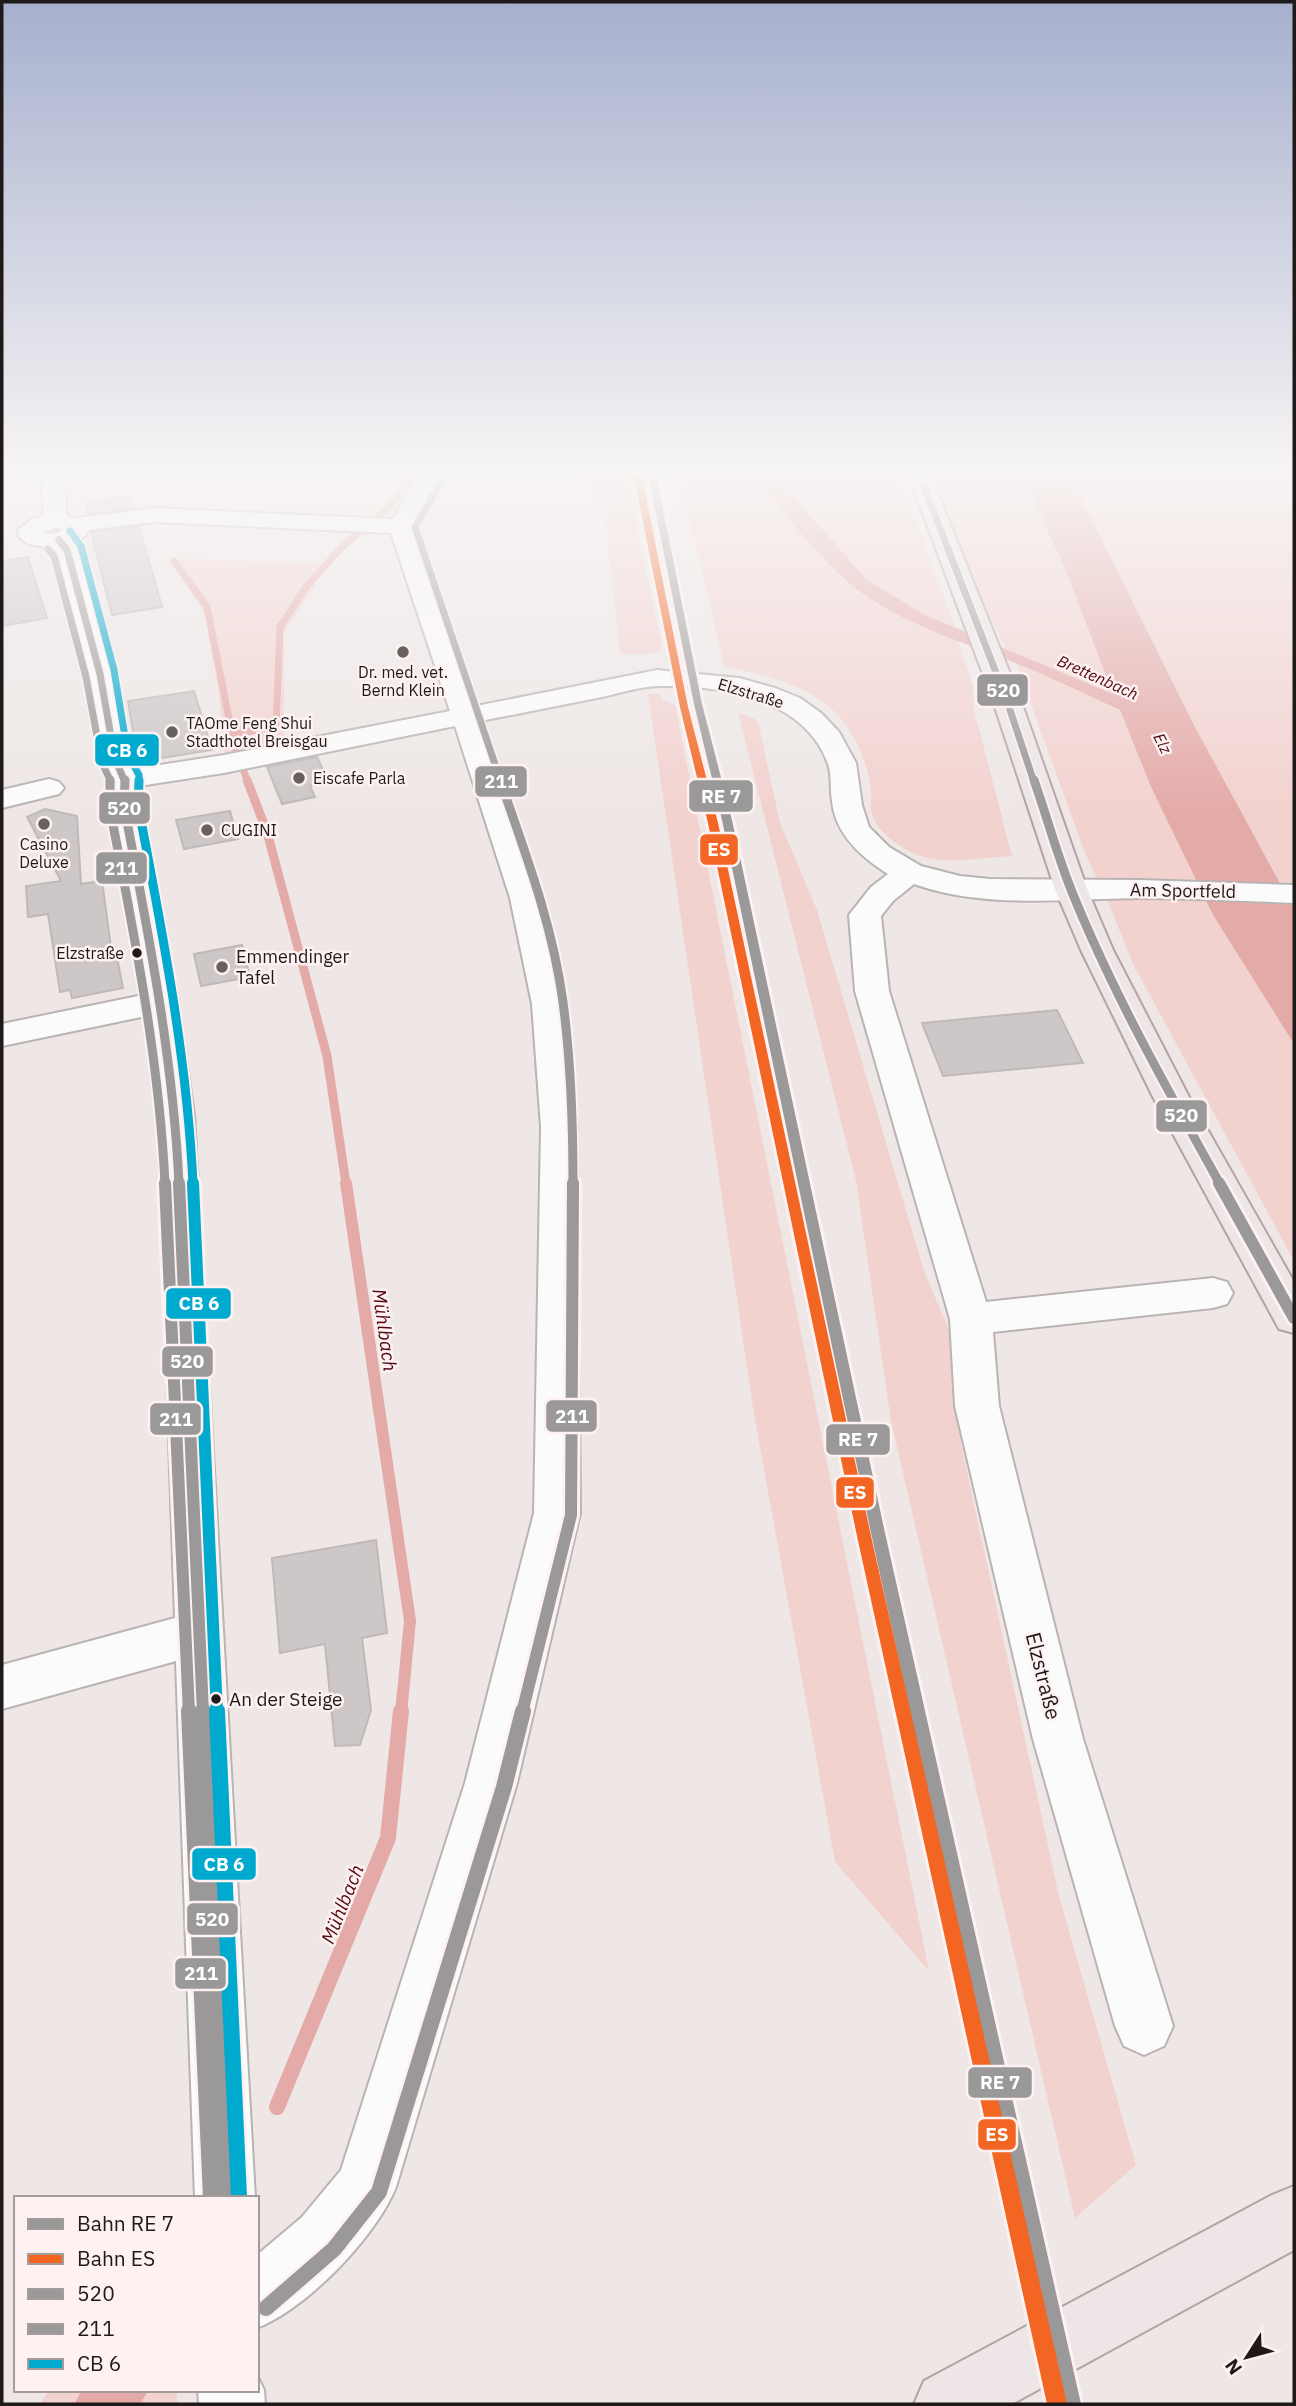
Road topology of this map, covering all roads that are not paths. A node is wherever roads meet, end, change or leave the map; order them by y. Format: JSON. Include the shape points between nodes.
{"nodes":[{"id":1,"x":77,"y":586,"type":"edge"},
{"id":2,"x":418,"y":586,"type":"edge"},
{"id":3,"x":963,"y":586,"type":"edge"},
{"id":4,"x":467,"y":717,"type":"junction"},
{"id":5,"x":125,"y":779,"type":"junction"},
{"id":6,"x":49,"y":788,"type":"dead end"},
{"id":7,"x":2,"y":799,"type":"edge"},
{"id":8,"x":909,"y":872,"type":"junction"},
{"id":9,"x":1071,"y":889,"type":"junction"},
{"id":10,"x":1294,"y":894,"type":"edge"},
{"id":11,"x":161,"y":1002,"type":"junction"},
{"id":12,"x":2,"y":1035,"type":"edge"},
{"id":13,"x":1213,"y":1293,"type":"dead end"},
{"id":14,"x":1294,"y":1318,"type":"edge"},
{"id":15,"x":971,"y":1319,"type":"junction"},
{"id":16,"x":199,"y":1633,"type":"junction"},
{"id":17,"x":2,"y":1687,"type":"edge"},
{"id":18,"x":1144,"y":2026,"type":"dead end"},
{"id":19,"x":225,"y":2196,"type":"edge"},
{"id":20,"x":1294,"y":2217,"type":"edge"},
{"id":21,"x":259,"y":2295,"type":"edge"},
{"id":22,"x":947,"y":2404,"type":"edge"}],
"edges":[{"from":1,"to":5,"type":"street","via":[[100,674],[115,759]]},
{"from":2,"to":4,"type":"street"},
{"from":3,"to":9,"type":"main road"},
{"from":4,"to":5,"type":"street","name":"Elzstraße"},
{"from":4,"to":8,"type":"street","name":"Elzstraße","via":[[657,678],[708,680],[782,699],[823,726],[843,764],[847,809],[867,846]]},
{"from":4,"to":21,"type":"street","via":[[526,898],[549,1004],[559,1127],[558,1513],[491,1783],[366,2187],[324,2239]]},
{"from":5,"to":11,"type":"street","via":[[124,806]]},
{"from":6,"to":7,"type":"street"},
{"from":8,"to":9,"type":"street","name":"Elzstraße","via":[[943,883]]},
{"from":8,"to":15,"type":"street","name":"Elzstraße","via":[[864,915],[872,991]]},
{"from":9,"to":10,"type":"street","name":"Am Sportfeld"},
{"from":9,"to":14,"type":"main road","via":[[1171,1097]]},
{"from":11,"to":12,"type":"street"},
{"from":11,"to":16,"type":"street","via":[[176,1115]]},
{"from":13,"to":15,"type":"street"},
{"from":15,"to":18,"type":"street","name":"Elzstraße","via":[[977,1406],[1055,1725]]},
{"from":16,"to":17,"type":"street"},
{"from":16,"to":19,"type":"street"},
{"from":20,"to":22,"type":"main road"}]}
